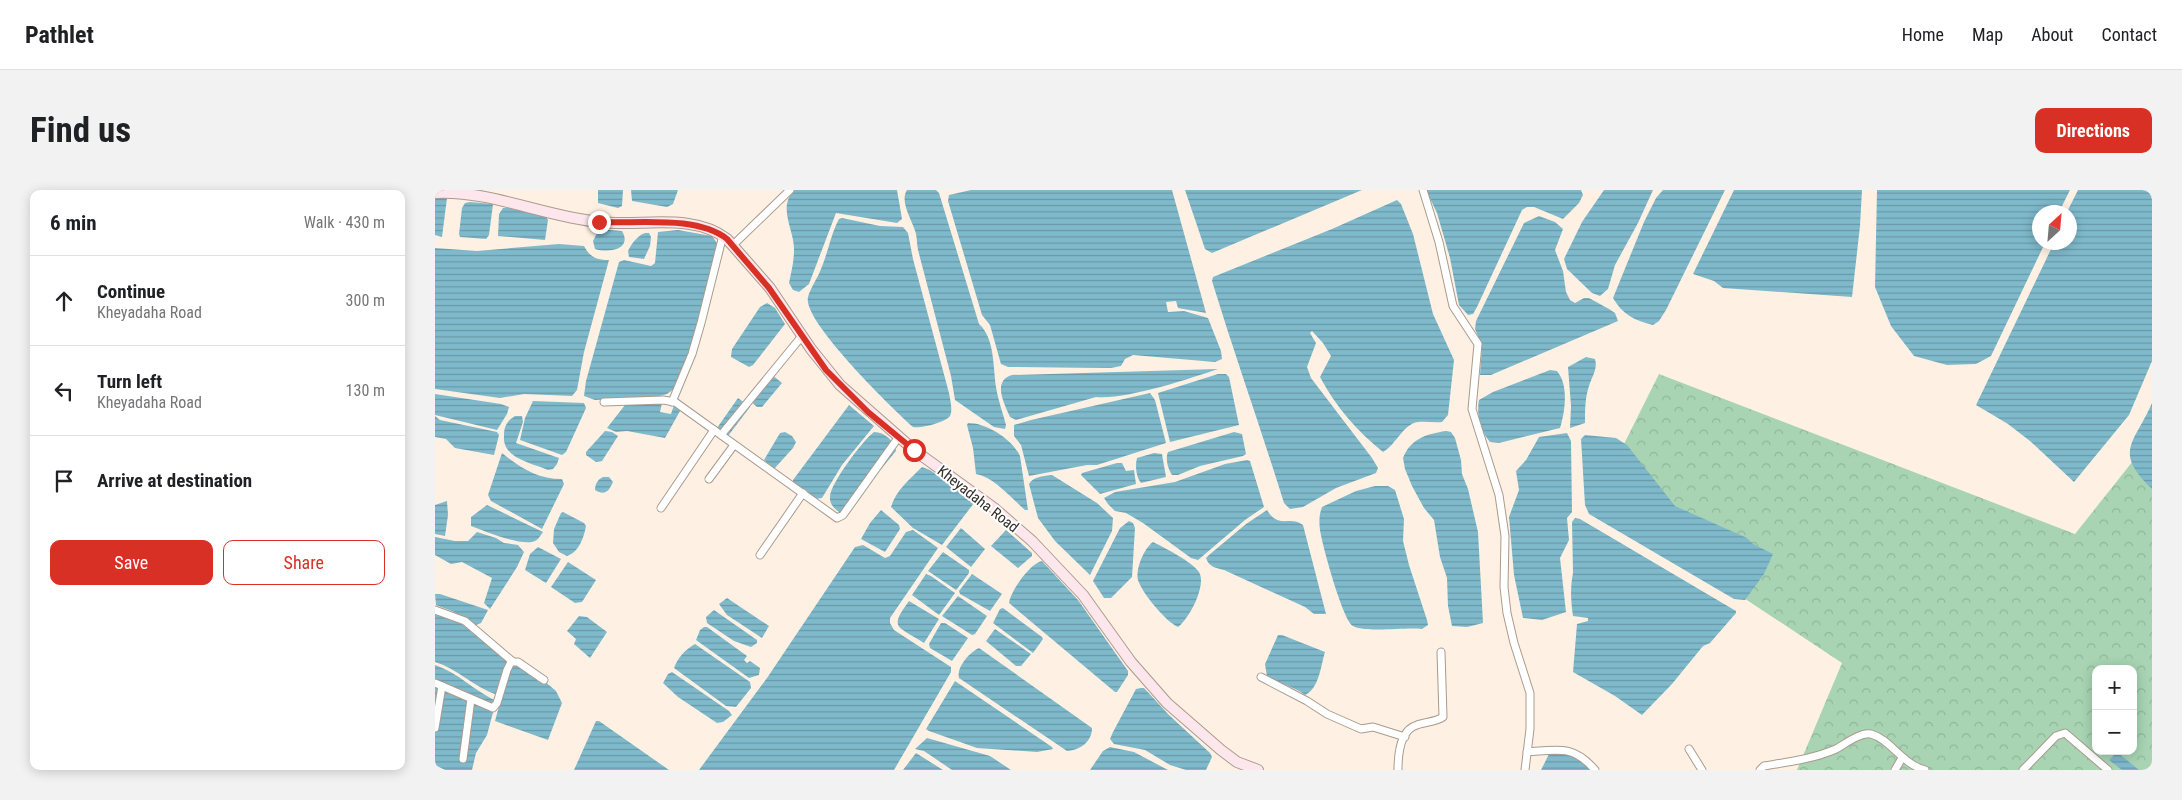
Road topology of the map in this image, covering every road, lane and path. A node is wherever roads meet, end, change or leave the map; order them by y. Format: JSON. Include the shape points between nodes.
{"nodes":[{"id":1,"x":790,"y":190,"type":"edge"},
{"id":2,"x":1423,"y":190,"type":"edge"},
{"id":3,"x":435,"y":192,"type":"edge"},
{"id":4,"x":723,"y":235,"type":"junction"},
{"id":5,"x":733,"y":245,"type":"junction"},
{"id":6,"x":802,"y":336,"type":"junction"},
{"id":7,"x":604,"y":402,"type":"dead end"},
{"id":8,"x":672,"y":402,"type":"junction"},
{"id":9,"x":714,"y":430,"type":"junction"},
{"id":10,"x":721,"y":435,"type":"junction"},
{"id":11,"x":898,"y":438,"type":"junction"},
{"id":12,"x":734,"y":445,"type":"junction"},
{"id":13,"x":709,"y":479,"type":"dead end"},
{"id":14,"x":803,"y":493,"type":"junction"},
{"id":15,"x":661,"y":508,"type":"dead end"},
{"id":16,"x":759,"y":556,"type":"dead end"},
{"id":17,"x":435,"y":610,"type":"edge"},
{"id":18,"x":1441,"y":652,"type":"dead end"},
{"id":19,"x":512,"y":662,"type":"junction"},
{"id":20,"x":1261,"y":677,"type":"dead end"},
{"id":21,"x":544,"y":680,"type":"dead end"},
{"id":22,"x":438,"y":684,"type":"edge"},
{"id":23,"x":471,"y":699,"type":"junction"},
{"id":24,"x":435,"y":728,"type":"edge"},
{"id":25,"x":1405,"y":737,"type":"junction"},
{"id":26,"x":1689,"y":748,"type":"dead end"},
{"id":27,"x":1527,"y":752,"type":"junction"},
{"id":28,"x":1902,"y":758,"type":"junction"},
{"id":29,"x":463,"y":759,"type":"dead end"},
{"id":30,"x":1258,"y":770,"type":"edge"},
{"id":31,"x":1398,"y":770,"type":"edge"},
{"id":32,"x":1525,"y":770,"type":"edge"},
{"id":33,"x":1595,"y":770,"type":"edge"},
{"id":34,"x":1702,"y":770,"type":"edge"},
{"id":35,"x":1761,"y":770,"type":"edge"},
{"id":36,"x":1895,"y":770,"type":"edge"},
{"id":37,"x":1925,"y":770,"type":"edge"},
{"id":38,"x":2023,"y":770,"type":"edge"},
{"id":39,"x":2108,"y":770,"type":"edge"}],
"edges":[{"from":1,"to":5,"type":"street"},
{"from":2,"to":27,"type":"street","via":[[1453,306],[1478,344],[1472,409],[1503,518],[1507,613],[1530,693]]},
{"from":3,"to":4,"type":"main road","name":"Kheyadaha Road","via":[[483,194],[599,222],[685,223]]},
{"from":4,"to":5,"type":"main road","name":"Kheyadaha Road"},
{"from":4,"to":8,"type":"street","via":[[692,354]]},
{"from":5,"to":6,"type":"main road","name":"Kheyadaha Road","via":[[769,288]]},
{"from":6,"to":10,"type":"street"},
{"from":6,"to":11,"type":"main road","name":"Kheyadaha Road","via":[[840,386]]},
{"from":7,"to":8,"type":"street"},
{"from":8,"to":9,"type":"street"},
{"from":9,"to":10,"type":"street"},
{"from":9,"to":15,"type":"street"},
{"from":10,"to":12,"type":"street"},
{"from":11,"to":14,"type":"street","via":[[840,518]]},
{"from":11,"to":30,"type":"main road","name":"Kheyadaha Road","via":[[994,508],[1027,537],[1083,595],[1131,662],[1167,703],[1237,762]]},
{"from":12,"to":13,"type":"street"},
{"from":12,"to":14,"type":"street"},
{"from":14,"to":16,"type":"street"},
{"from":17,"to":19,"type":"street","via":[[465,622]]},
{"from":18,"to":25,"type":"street","via":[[1443,717],[1414,726]]},
{"from":19,"to":21,"type":"street","via":[[518,662]]},
{"from":19,"to":23,"type":"street","via":[[496,707]]},
{"from":20,"to":25,"type":"street","via":[[1361,729],[1373,727]]},
{"from":22,"to":23,"type":"street"},
{"from":22,"to":24,"type":"street"},
{"from":23,"to":29,"type":"street"},
{"from":25,"to":31,"type":"street","via":[[1399,753]]},
{"from":26,"to":34,"type":"street"},
{"from":27,"to":32,"type":"street"},
{"from":27,"to":33,"type":"street","via":[[1567,751],[1584,758]]},
{"from":28,"to":35,"type":"street","via":[[1881,739],[1866,734],[1810,758],[1764,766]]},
{"from":28,"to":36,"type":"street"},
{"from":28,"to":37,"type":"street"},
{"from":38,"to":39,"type":"street","via":[[2057,736],[2065,733]]}]}
